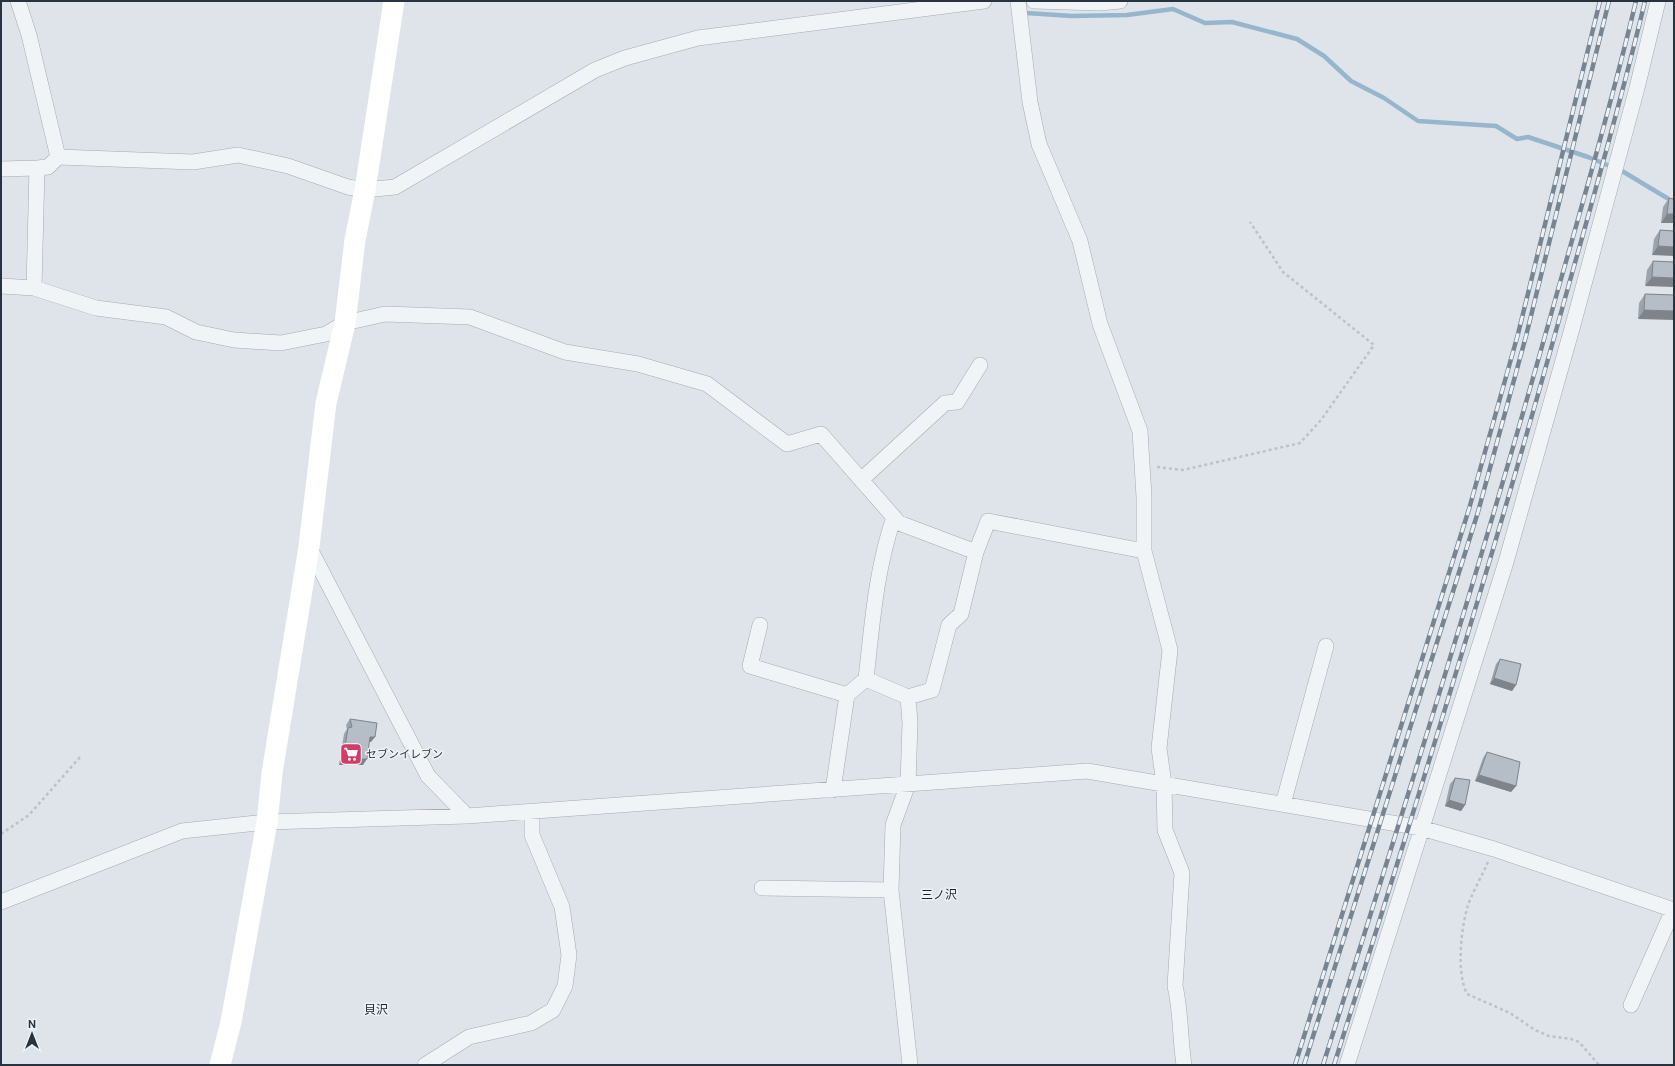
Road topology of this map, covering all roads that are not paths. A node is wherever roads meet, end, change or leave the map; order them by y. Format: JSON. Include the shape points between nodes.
{"nodes":[{"id":1,"x":18,"y":1,"type":"edge"},
{"id":2,"x":394,"y":1,"type":"edge"},
{"id":3,"x":984,"y":1,"type":"edge"},
{"id":4,"x":1018,"y":1,"type":"edge"},
{"id":5,"x":1034,"y":1,"type":"edge"},
{"id":6,"x":1120,"y":1,"type":"edge"},
{"id":7,"x":1658,"y":1,"type":"edge"},
{"id":8,"x":58,"y":157,"type":"junction"},
{"id":9,"x":37,"y":168,"type":"junction"},
{"id":10,"x":1,"y":169,"type":"edge"},
{"id":11,"x":365,"y":190,"type":"junction"},
{"id":12,"x":1,"y":286,"type":"edge"},
{"id":13,"x":34,"y":288,"type":"junction"},
{"id":14,"x":345,"y":323,"type":"junction"},
{"id":15,"x":980,"y":366,"type":"dead end"},
{"id":16,"x":861,"y":480,"type":"junction"},
{"id":17,"x":894,"y":517,"type":"junction"},
{"id":18,"x":309,"y":547,"type":"junction"},
{"id":19,"x":1144,"y":551,"type":"junction"},
{"id":20,"x":976,"y":552,"type":"junction"},
{"id":21,"x":760,"y":625,"type":"dead end"},
{"id":22,"x":1326,"y":646,"type":"dead end"},
{"id":23,"x":866,"y":679,"type":"junction"},
{"id":24,"x":847,"y":695,"type":"junction"},
{"id":25,"x":908,"y":697,"type":"junction"},
{"id":26,"x":908,"y":784,"type":"junction"},
{"id":27,"x":1164,"y":784,"type":"junction"},
{"id":28,"x":833,"y":790,"type":"junction"},
{"id":29,"x":1282,"y":804,"type":"junction"},
{"id":30,"x":532,"y":812,"type":"junction"},
{"id":31,"x":467,"y":816,"type":"junction"},
{"id":32,"x":267,"y":822,"type":"junction"},
{"id":33,"x":1421,"y":828,"type":"junction"},
{"id":34,"x":762,"y":888,"type":"dead end"},
{"id":35,"x":891,"y":890,"type":"junction"},
{"id":36,"x":1,"y":902,"type":"edge"},
{"id":37,"x":1673,"y":910,"type":"edge"},
{"id":38,"x":1631,"y":1005,"type":"dead end"},
{"id":39,"x":220,"y":1065,"type":"edge"},
{"id":40,"x":425,"y":1065,"type":"edge"},
{"id":41,"x":910,"y":1065,"type":"edge"},
{"id":42,"x":1184,"y":1065,"type":"edge"},
{"id":43,"x":1347,"y":1065,"type":"edge"}],
"edges":[{"from":1,"to":8,"type":"street","via":[[29,34]]},
{"from":2,"to":11,"type":"street"},
{"from":3,"to":11,"type":"street","via":[[698,38],[625,58],[595,70],[395,187]]},
{"from":4,"to":19,"type":"street","via":[[1030,102],[1039,144],[1080,241],[1100,324],[1140,431]]},
{"from":5,"to":6,"type":"street"},
{"from":7,"to":33,"type":"street","via":[[1569,341],[1506,562]]},
{"from":8,"to":9,"type":"street","via":[[48,167]]},
{"from":8,"to":11,"type":"street","via":[[193,162],[238,155],[288,166],[348,187]]},
{"from":9,"to":10,"type":"street"},
{"from":9,"to":13,"type":"street"},
{"from":11,"to":14,"type":"street","via":[[355,240]]},
{"from":12,"to":13,"type":"street"},
{"from":13,"to":14,"type":"street","via":[[96,308],[166,317],[196,332],[234,340],[281,343],[326,334]]},
{"from":14,"to":16,"type":"street","via":[[385,314],[470,317],[565,352],[638,364],[707,384],[786,444],[821,434]]},
{"from":14,"to":18,"type":"street","via":[[326,403]]},
{"from":15,"to":16,"type":"street","via":[[957,402],[945,403]]},
{"from":16,"to":17,"type":"street"},
{"from":17,"to":20,"type":"street","via":[[899,523]]},
{"from":17,"to":23,"type":"street","via":[[884,547]]},
{"from":18,"to":31,"type":"street","via":[[428,776]]},
{"from":18,"to":32,"type":"street","via":[[272,773]]},
{"from":19,"to":20,"type":"street","via":[[988,521]]},
{"from":19,"to":27,"type":"street","via":[[1170,650],[1159,748]]},
{"from":20,"to":25,"type":"street","via":[[961,614],[950,625],[932,690]]},
{"from":21,"to":24,"type":"street","via":[[750,666]]},
{"from":22,"to":29,"type":"street"},
{"from":23,"to":24,"type":"street"},
{"from":23,"to":25,"type":"street"},
{"from":24,"to":28,"type":"street"},
{"from":25,"to":26,"type":"street"},
{"from":26,"to":27,"type":"street","via":[[1087,771]]},
{"from":26,"to":28,"type":"street"},
{"from":26,"to":35,"type":"street","via":[[893,825]]},
{"from":27,"to":29,"type":"street"},
{"from":27,"to":42,"type":"street","via":[[1165,830],[1182,873],[1175,986]]},
{"from":28,"to":30,"type":"street"},
{"from":29,"to":33,"type":"street"},
{"from":30,"to":31,"type":"street"},
{"from":30,"to":40,"type":"street","via":[[532,835],[562,907],[569,955],[565,986],[553,1010],[537,1020],[469,1037]]},
{"from":31,"to":32,"type":"street"},
{"from":32,"to":36,"type":"street","via":[[182,831]]},
{"from":32,"to":39,"type":"street","via":[[231,1022]]},
{"from":33,"to":37,"type":"street","via":[[1494,849]]},
{"from":33,"to":43,"type":"street"},
{"from":34,"to":35,"type":"street"},
{"from":35,"to":41,"type":"street"},
{"from":37,"to":38,"type":"street"}]}
